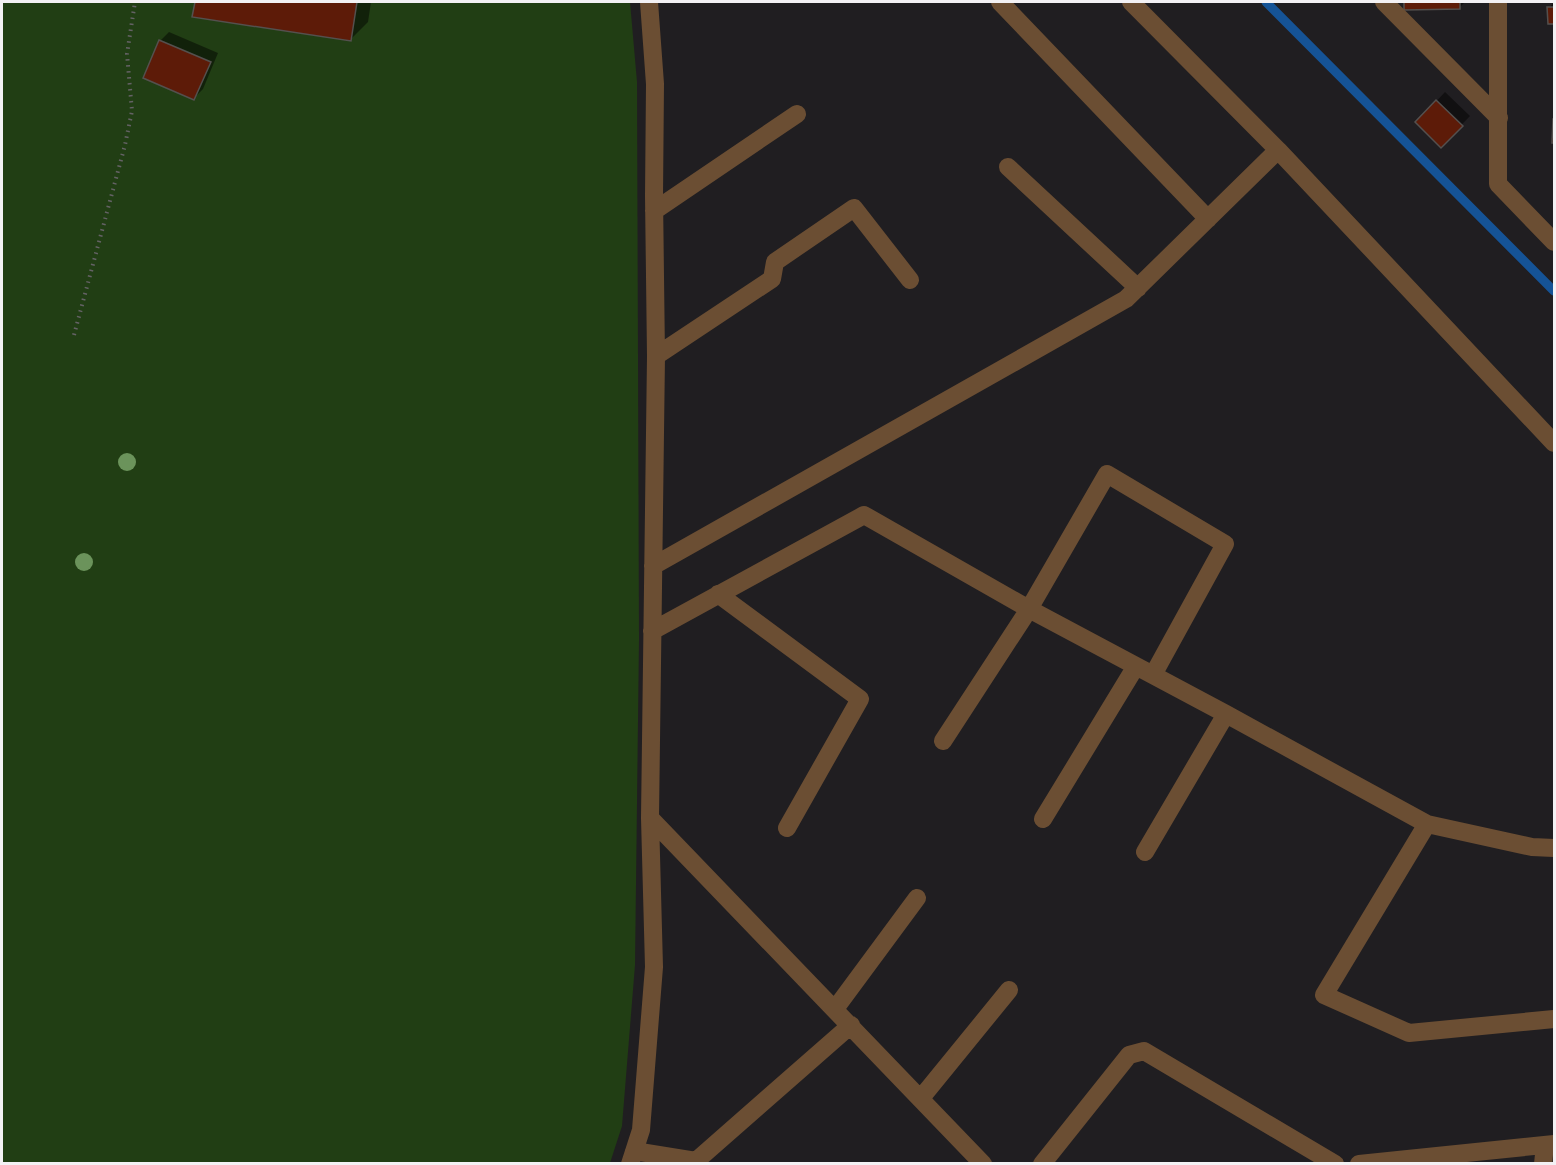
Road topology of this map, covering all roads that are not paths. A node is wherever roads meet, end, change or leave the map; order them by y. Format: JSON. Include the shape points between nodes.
{"nodes":[{"id":1,"x":649,"y":2,"type":"edge"},
{"id":2,"x":1000,"y":2,"type":"edge"},
{"id":3,"x":1131,"y":2,"type":"edge"},
{"id":4,"x":1384,"y":2,"type":"edge"},
{"id":5,"x":1498,"y":2,"type":"edge"},
{"id":6,"x":797,"y":114,"type":"dead end"},
{"id":7,"x":1499,"y":118,"type":"junction"},
{"id":8,"x":1278,"y":150,"type":"junction"},
{"id":9,"x":1008,"y":167,"type":"dead end"},
{"id":10,"x":654,"y":211,"type":"junction"},
{"id":11,"x":1208,"y":219,"type":"junction"},
{"id":12,"x":1554,"y":242,"type":"edge"},
{"id":13,"x":910,"y":280,"type":"dead end"},
{"id":14,"x":1138,"y":288,"type":"junction"},
{"id":15,"x":656,"y":356,"type":"junction"},
{"id":16,"x":1554,"y":443,"type":"edge"},
{"id":17,"x":653,"y":566,"type":"junction"},
{"id":18,"x":718,"y":594,"type":"junction"},
{"id":19,"x":1029,"y":609,"type":"junction"},
{"id":20,"x":652,"y":631,"type":"junction"},
{"id":21,"x":1136,"y":666,"type":"junction"},
{"id":22,"x":1153,"y":675,"type":"junction"},
{"id":23,"x":1226,"y":714,"type":"junction"},
{"id":24,"x":943,"y":741,"type":"dead end"},
{"id":25,"x":650,"y":818,"type":"junction"},
{"id":26,"x":1043,"y":819,"type":"dead end"},
{"id":27,"x":1427,"y":824,"type":"junction"},
{"id":28,"x":787,"y":828,"type":"dead end"},
{"id":29,"x":1554,"y":849,"type":"edge"},
{"id":30,"x":1145,"y":852,"type":"dead end"},
{"id":31,"x":917,"y":898,"type":"dead end"},
{"id":32,"x":1009,"y":990,"type":"dead end"},
{"id":33,"x":835,"y":1009,"type":"junction"},
{"id":34,"x":1554,"y":1019,"type":"edge"},
{"id":35,"x":850,"y":1025,"type":"junction"},
{"id":36,"x":921,"y":1098,"type":"junction"},
{"id":37,"x":1550,"y":1144,"type":"edge"},
{"id":38,"x":632,"y":1157,"type":"edge"},
{"id":39,"x":983,"y":1164,"type":"edge"},
{"id":40,"x":1042,"y":1164,"type":"edge"},
{"id":41,"x":1335,"y":1164,"type":"edge"},
{"id":42,"x":1359,"y":1164,"type":"edge"},
{"id":43,"x":1543,"y":1164,"type":"edge"}],
"edges":[{"from":1,"to":10,"type":"street","via":[[656,84]]},
{"from":2,"to":11,"type":"street"},
{"from":3,"to":8,"type":"street"},
{"from":4,"to":7,"type":"street"},
{"from":5,"to":7,"type":"street"},
{"from":6,"to":10,"type":"street"},
{"from":7,"to":12,"type":"street","via":[[1498,184]]},
{"from":8,"to":11,"type":"street"},
{"from":8,"to":16,"type":"street"},
{"from":9,"to":14,"type":"street"},
{"from":10,"to":15,"type":"street"},
{"from":11,"to":14,"type":"street"},
{"from":13,"to":15,"type":"street","via":[[854,208],[775,262],[772,279]]},
{"from":14,"to":17,"type":"street","via":[[1126,299]]},
{"from":15,"to":17,"type":"street"},
{"from":17,"to":20,"type":"street"},
{"from":18,"to":19,"type":"street","via":[[864,515]]},
{"from":18,"to":20,"type":"street"},
{"from":18,"to":28,"type":"street","via":[[860,699]]},
{"from":19,"to":21,"type":"street"},
{"from":19,"to":22,"type":"street","via":[[1107,474],[1224,544]]},
{"from":19,"to":24,"type":"street"},
{"from":20,"to":25,"type":"street"},
{"from":21,"to":22,"type":"street"},
{"from":21,"to":26,"type":"street"},
{"from":22,"to":23,"type":"street"},
{"from":23,"to":27,"type":"street"},
{"from":23,"to":30,"type":"street"},
{"from":25,"to":33,"type":"street"},
{"from":25,"to":38,"type":"street","via":[[654,967],[641,1130]]},
{"from":27,"to":29,"type":"street"},
{"from":27,"to":34,"type":"street","via":[[1324,995],[1409,1033]]},
{"from":31,"to":33,"type":"street"},
{"from":32,"to":36,"type":"street"},
{"from":33,"to":35,"type":"street"},
{"from":35,"to":36,"type":"street"},
{"from":35,"to":38,"type":"street","via":[[696,1161]]},
{"from":36,"to":39,"type":"street"},
{"from":37,"to":42,"type":"street"},
{"from":37,"to":43,"type":"street"},
{"from":40,"to":41,"type":"street","via":[[1129,1055],[1144,1051]]}]}
